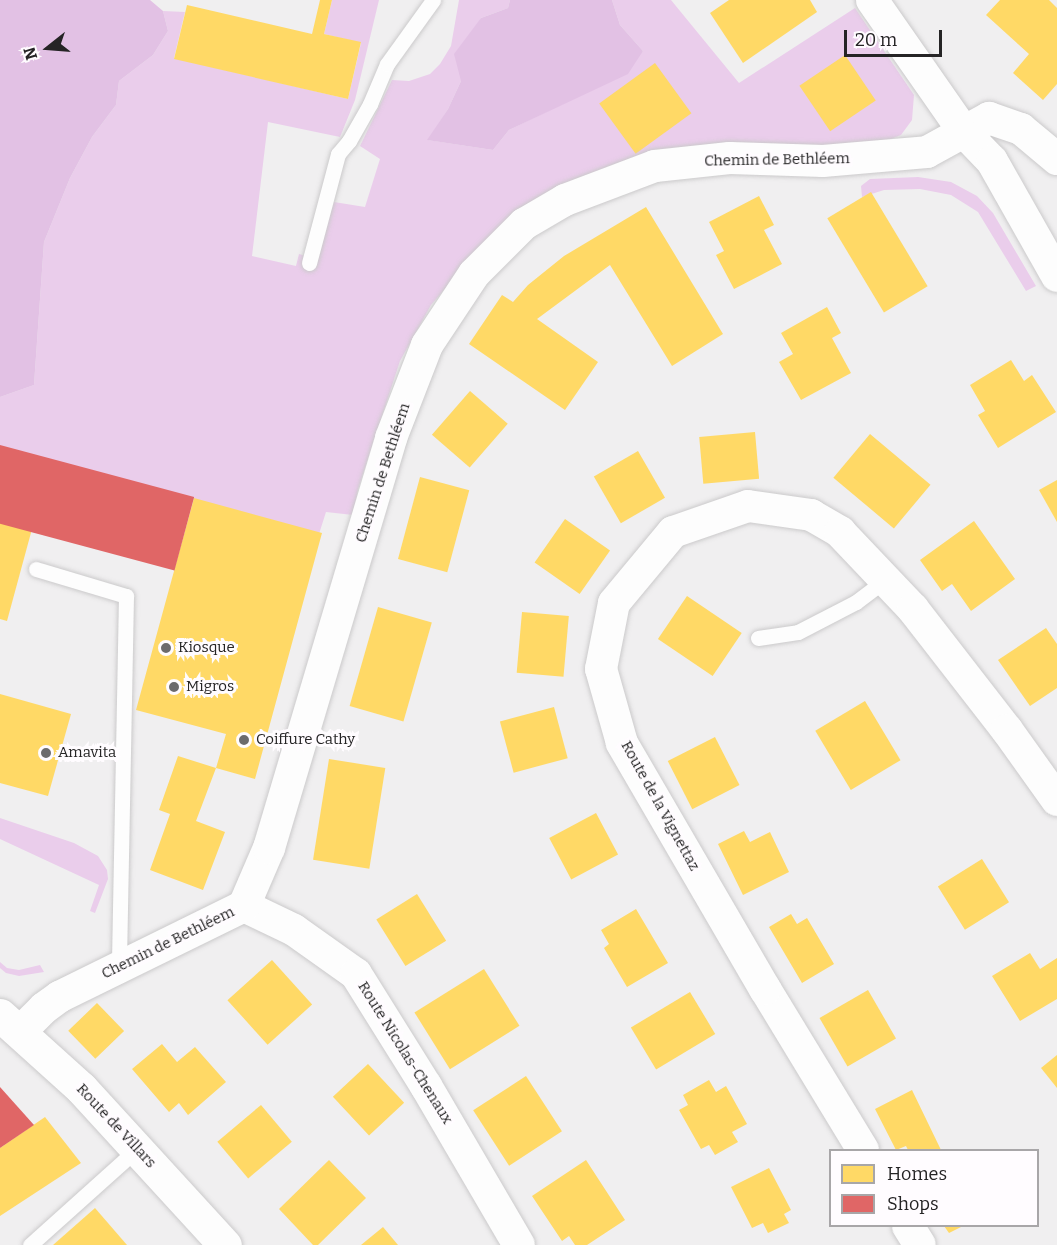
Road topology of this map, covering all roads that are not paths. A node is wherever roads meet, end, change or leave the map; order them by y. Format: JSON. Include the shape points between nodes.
{"nodes":[{"id":1,"x":433,"y":0,"type":"edge"},
{"id":2,"x":872,"y":0,"type":"edge"},
{"id":3,"x":964,"y":132,"type":"junction"},
{"id":4,"x":1057,"y":159,"type":"edge"},
{"id":5,"x":309,"y":263,"type":"dead end"},
{"id":6,"x":1057,"y":276,"type":"edge"},
{"id":7,"x":36,"y":569,"type":"dead end"},
{"id":8,"x":885,"y":580,"type":"junction"},
{"id":9,"x":758,"y":638,"type":"dead end"},
{"id":10,"x":1057,"y":800,"type":"edge"},
{"id":11,"x":244,"y":906,"type":"junction"},
{"id":12,"x":119,"y":966,"type":"junction"},
{"id":13,"x":10,"y":1023,"type":"edge"},
{"id":14,"x":138,"y":1148,"type":"junction"},
{"id":15,"x":862,"y":1149,"type":"edge"},
{"id":16,"x":909,"y":1227,"type":"edge"},
{"id":17,"x":30,"y":1245,"type":"edge"},
{"id":18,"x":225,"y":1245,"type":"edge"},
{"id":19,"x":519,"y":1245,"type":"edge"},
{"id":20,"x":920,"y":1245,"type":"edge"}],
"edges":[{"from":1,"to":5,"type":"lane","via":[[387,64],[370,104],[338,154]]},
{"from":2,"to":3,"type":"street"},
{"from":3,"to":4,"type":"street","name":"Chemin de Bethléem","via":[[989,118],[1022,129]]},
{"from":3,"to":6,"type":"street","via":[[992,160]]},
{"from":3,"to":11,"type":"street","name":"Chemin de Bethléem","via":[[927,152],[823,161],[730,158],[655,166],[554,206],[524,224],[474,274],[427,345],[391,438],[294,771],[269,848]]},
{"from":7,"to":12,"type":"lane","via":[[126,596]]},
{"from":8,"to":9,"type":"lane","via":[[856,602],[798,632]]},
{"from":8,"to":10,"type":"street","name":"Route de la Vignettaz","via":[[913,609]]},
{"from":8,"to":15,"type":"street","name":"Route de la Vignettaz","via":[[840,532],[811,515],[748,506],[673,532],[614,603],[601,669],[622,743]]},
{"from":11,"to":12,"type":"street","name":"Chemin de Bethléem"},
{"from":11,"to":19,"type":"street","name":"Route Nicolas-Chenaux","via":[[294,930],[356,974]]},
{"from":12,"to":13,"type":"street","name":"Chemin de Bethléem"},
{"from":13,"to":14,"type":"main road","name":"Route de Villars","via":[[81,1088]]},
{"from":14,"to":17,"type":"lane"},
{"from":14,"to":18,"type":"main road","name":"Route de Villars"},
{"from":16,"to":20,"type":"street"}]}
